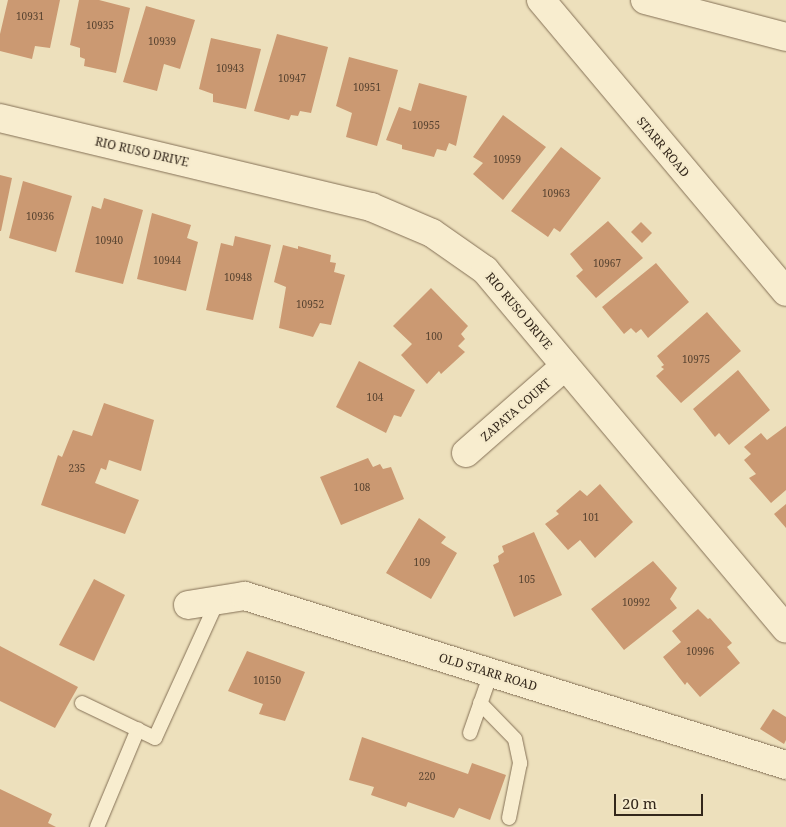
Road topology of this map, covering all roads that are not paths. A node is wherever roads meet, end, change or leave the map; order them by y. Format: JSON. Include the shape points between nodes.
{"nodes":[{"id":1,"x":541,"y":0,"type":"edge"},
{"id":2,"x":645,"y":0,"type":"edge"},
{"id":3,"x":786,"y":37,"type":"edge"},
{"id":4,"x":0,"y":118,"type":"edge"},
{"id":5,"x":786,"y":292,"type":"edge"},
{"id":6,"x":565,"y":366,"type":"junction"},
{"id":7,"x":466,"y":453,"type":"dead end"},
{"id":8,"x":218,"y":600,"type":"junction"},
{"id":9,"x":188,"y":605,"type":"dead end"},
{"id":10,"x":786,"y":629,"type":"edge"},
{"id":11,"x":491,"y":673,"type":"junction"},
{"id":12,"x":82,"y":703,"type":"dead end"},
{"id":13,"x":480,"y":703,"type":"junction"},
{"id":14,"x":138,"y":729,"type":"junction"},
{"id":15,"x":470,"y":733,"type":"dead end"},
{"id":16,"x":786,"y":765,"type":"edge"},
{"id":17,"x":509,"y":818,"type":"dead end"},
{"id":18,"x":97,"y":827,"type":"edge"}],
"edges":[{"from":1,"to":5,"type":"street","name":"STARR ROAD"},
{"from":2,"to":3,"type":"street"},
{"from":4,"to":6,"type":"street","name":"RIO RUSO DRIVE","via":[[371,207],[432,233],[485,270]]},
{"from":6,"to":7,"type":"street","name":"ZAPATA COURT"},
{"from":6,"to":10,"type":"street","name":"RIO RUSO DRIVE"},
{"from":8,"to":9,"type":"street","name":"OLD STARR ROAD"},
{"from":8,"to":11,"type":"street","name":"OLD STARR ROAD","via":[[245,596]]},
{"from":8,"to":14,"type":"lane","via":[[155,738]]},
{"from":11,"to":13,"type":"lane"},
{"from":11,"to":16,"type":"street","name":"OLD STARR ROAD"},
{"from":12,"to":14,"type":"lane"},
{"from":13,"to":15,"type":"lane"},
{"from":13,"to":17,"type":"lane","via":[[515,739],[520,763]]},
{"from":14,"to":18,"type":"lane"}]}
